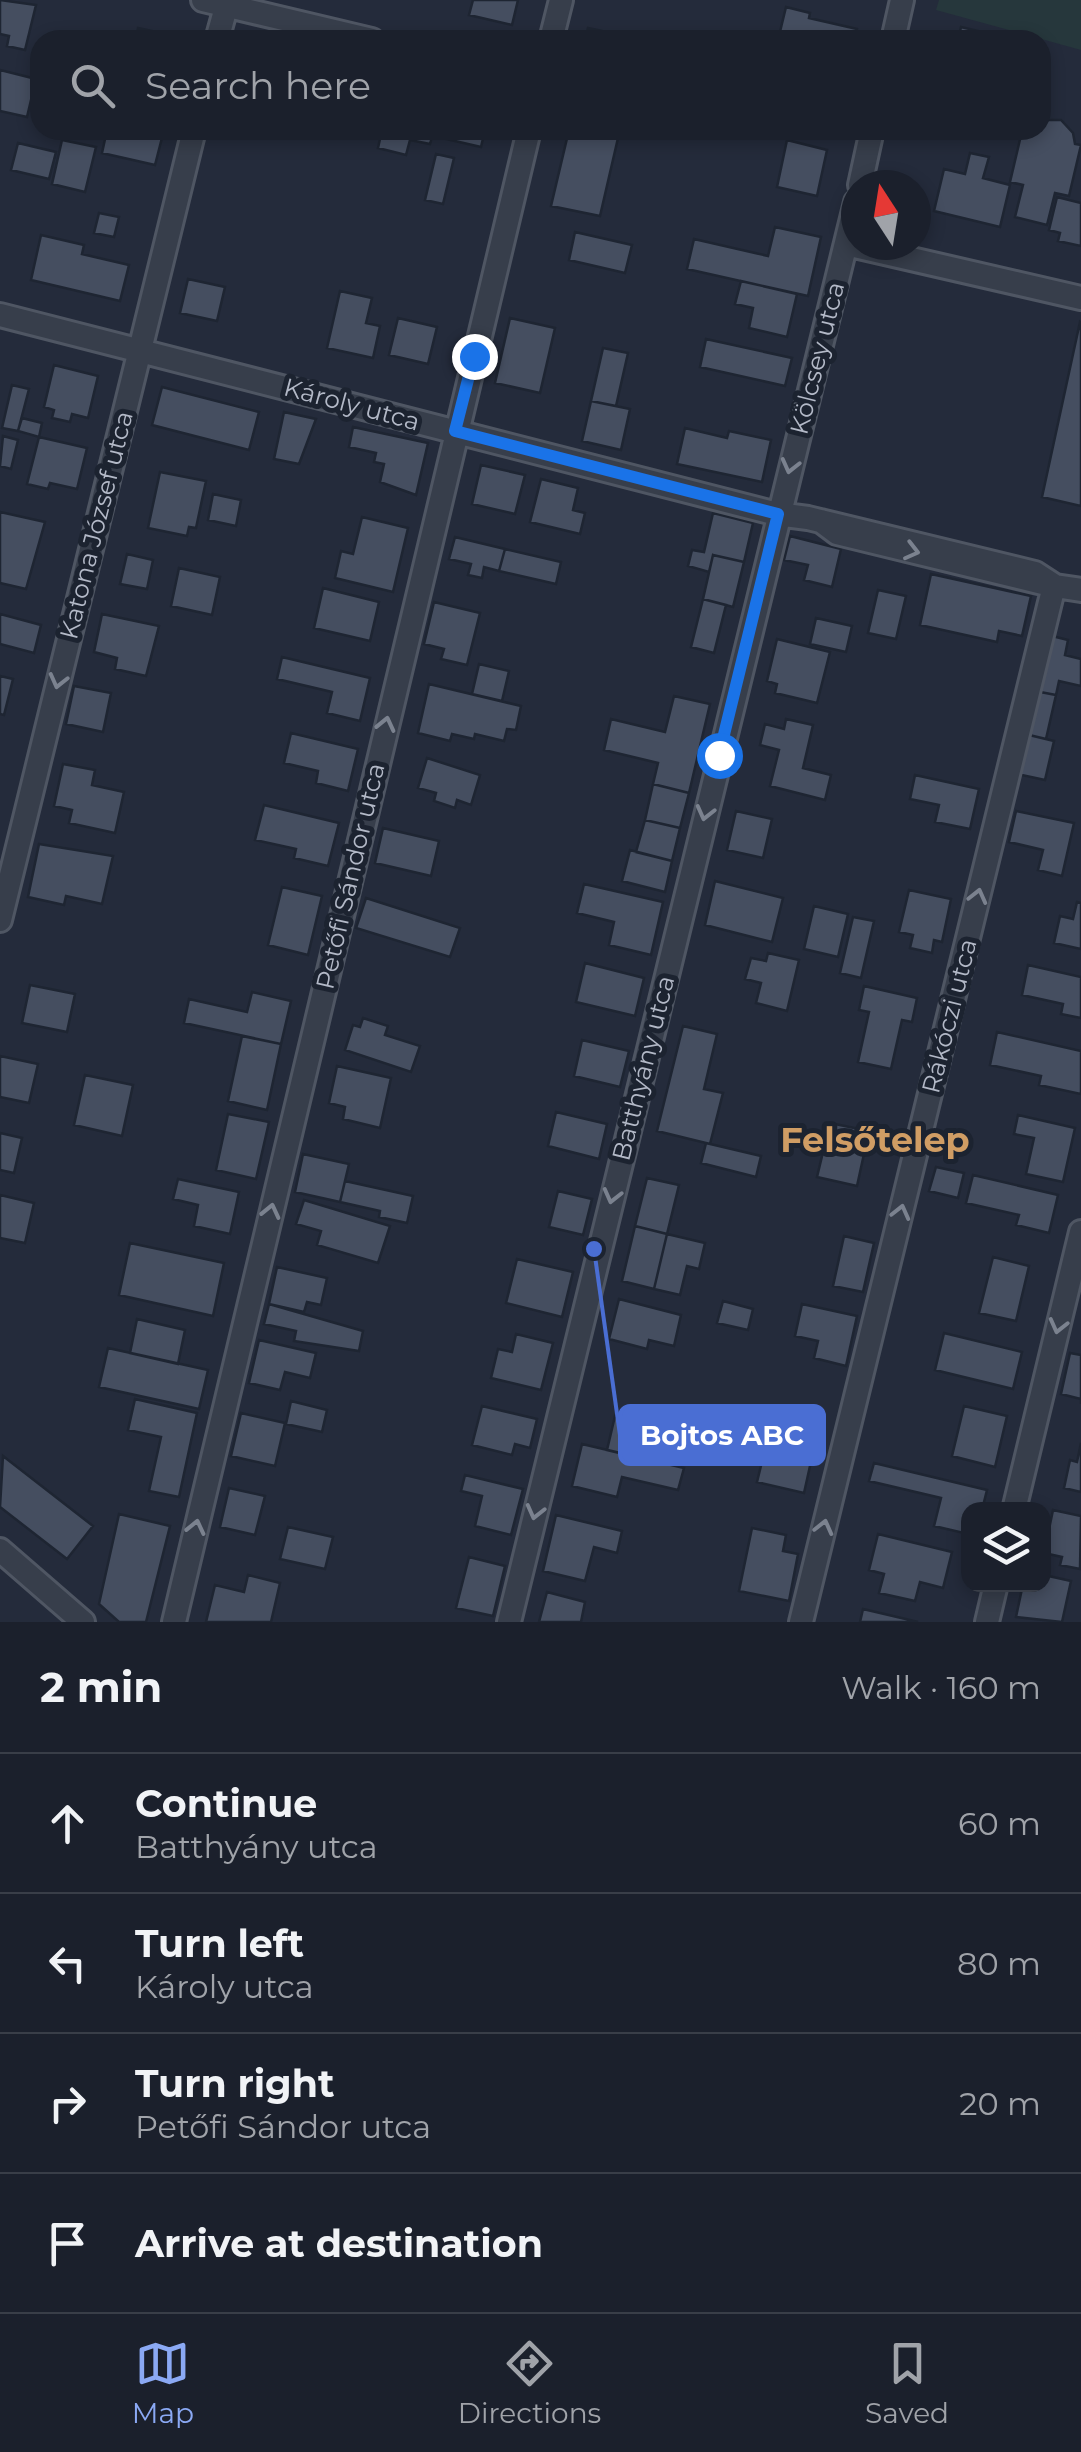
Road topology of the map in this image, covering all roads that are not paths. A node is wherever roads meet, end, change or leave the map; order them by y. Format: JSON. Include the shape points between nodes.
{"nodes":[{"id":1,"x":203,"y":0,"type":"edge"},
{"id":2,"x":561,"y":0,"type":"edge"},
{"id":3,"x":902,"y":0,"type":"edge"},
{"id":4,"x":227,"y":3,"type":"edge"},
{"id":5,"x":220,"y":30,"type":"edge"},
{"id":6,"x":333,"y":30,"type":"edge"},
{"id":7,"x":554,"y":30,"type":"edge"},
{"id":8,"x":895,"y":30,"type":"edge"},
{"id":9,"x":191,"y":140,"type":"edge"},
{"id":10,"x":527,"y":140,"type":"edge"},
{"id":11,"x":870,"y":140,"type":"edge"},
{"id":12,"x":863,"y":170,"type":"edge"},
{"id":13,"x":842,"y":260,"type":"edge"},
{"id":14,"x":916,"y":260,"type":"edge"},
{"id":15,"x":1081,"y":298,"type":"edge"},
{"id":16,"x":0,"y":315,"type":"edge"},
{"id":17,"x":138,"y":348,"type":"junction"},
{"id":18,"x":455,"y":431,"type":"junction"},
{"id":19,"x":778,"y":514,"type":"junction"},
{"id":20,"x":1054,"y":586,"type":"junction"},
{"id":21,"x":1081,"y":590,"type":"edge"},
{"id":22,"x":0,"y":920,"type":"edge"},
{"id":23,"x":1081,"y":1232,"type":"edge"},
{"id":24,"x":1016,"y":1502,"type":"edge"},
{"id":25,"x":0,"y":1550,"type":"edge"},
{"id":26,"x":994,"y":1592,"type":"edge"},
{"id":27,"x":83,"y":1622,"type":"edge"},
{"id":28,"x":174,"y":1622,"type":"edge"},
{"id":29,"x":508,"y":1622,"type":"edge"},
{"id":30,"x":801,"y":1622,"type":"edge"},
{"id":31,"x":987,"y":1622,"type":"edge"}],
"edges":[{"from":1,"to":4,"type":"street"},
{"from":2,"to":7,"type":"street"},
{"from":3,"to":8,"type":"street"},
{"from":4,"to":5,"type":"street"},
{"from":4,"to":6,"type":"street"},
{"from":9,"to":17,"type":"street","name":"Katona József utca"},
{"from":10,"to":18,"type":"street","name":"Petőfi Sándor utca"},
{"from":11,"to":12,"type":"street"},
{"from":13,"to":19,"type":"street","name":"Kölcsey utca","one_way":true},
{"from":14,"to":15,"type":"street"},
{"from":16,"to":17,"type":"street","name":"Károly utca"},
{"from":17,"to":18,"type":"street","name":"Károly utca"},
{"from":17,"to":22,"type":"street","name":"Katona József utca","one_way":true},
{"from":18,"to":19,"type":"street","name":"Károly utca"},
{"from":28,"to":18,"type":"street","name":"Petőfi Sándor utca","one_way":true},
{"from":19,"to":20,"type":"street","name":"Károly utca"},
{"from":19,"to":29,"type":"street","name":"Batthyány utca","one_way":true},
{"from":20,"to":21,"type":"street","name":"Károly utca"},
{"from":30,"to":20,"type":"street","name":"Rákóczi utca","one_way":true},
{"from":23,"to":24,"type":"street","one_way":true},
{"from":25,"to":27,"type":"street"},
{"from":26,"to":31,"type":"street"}]}
